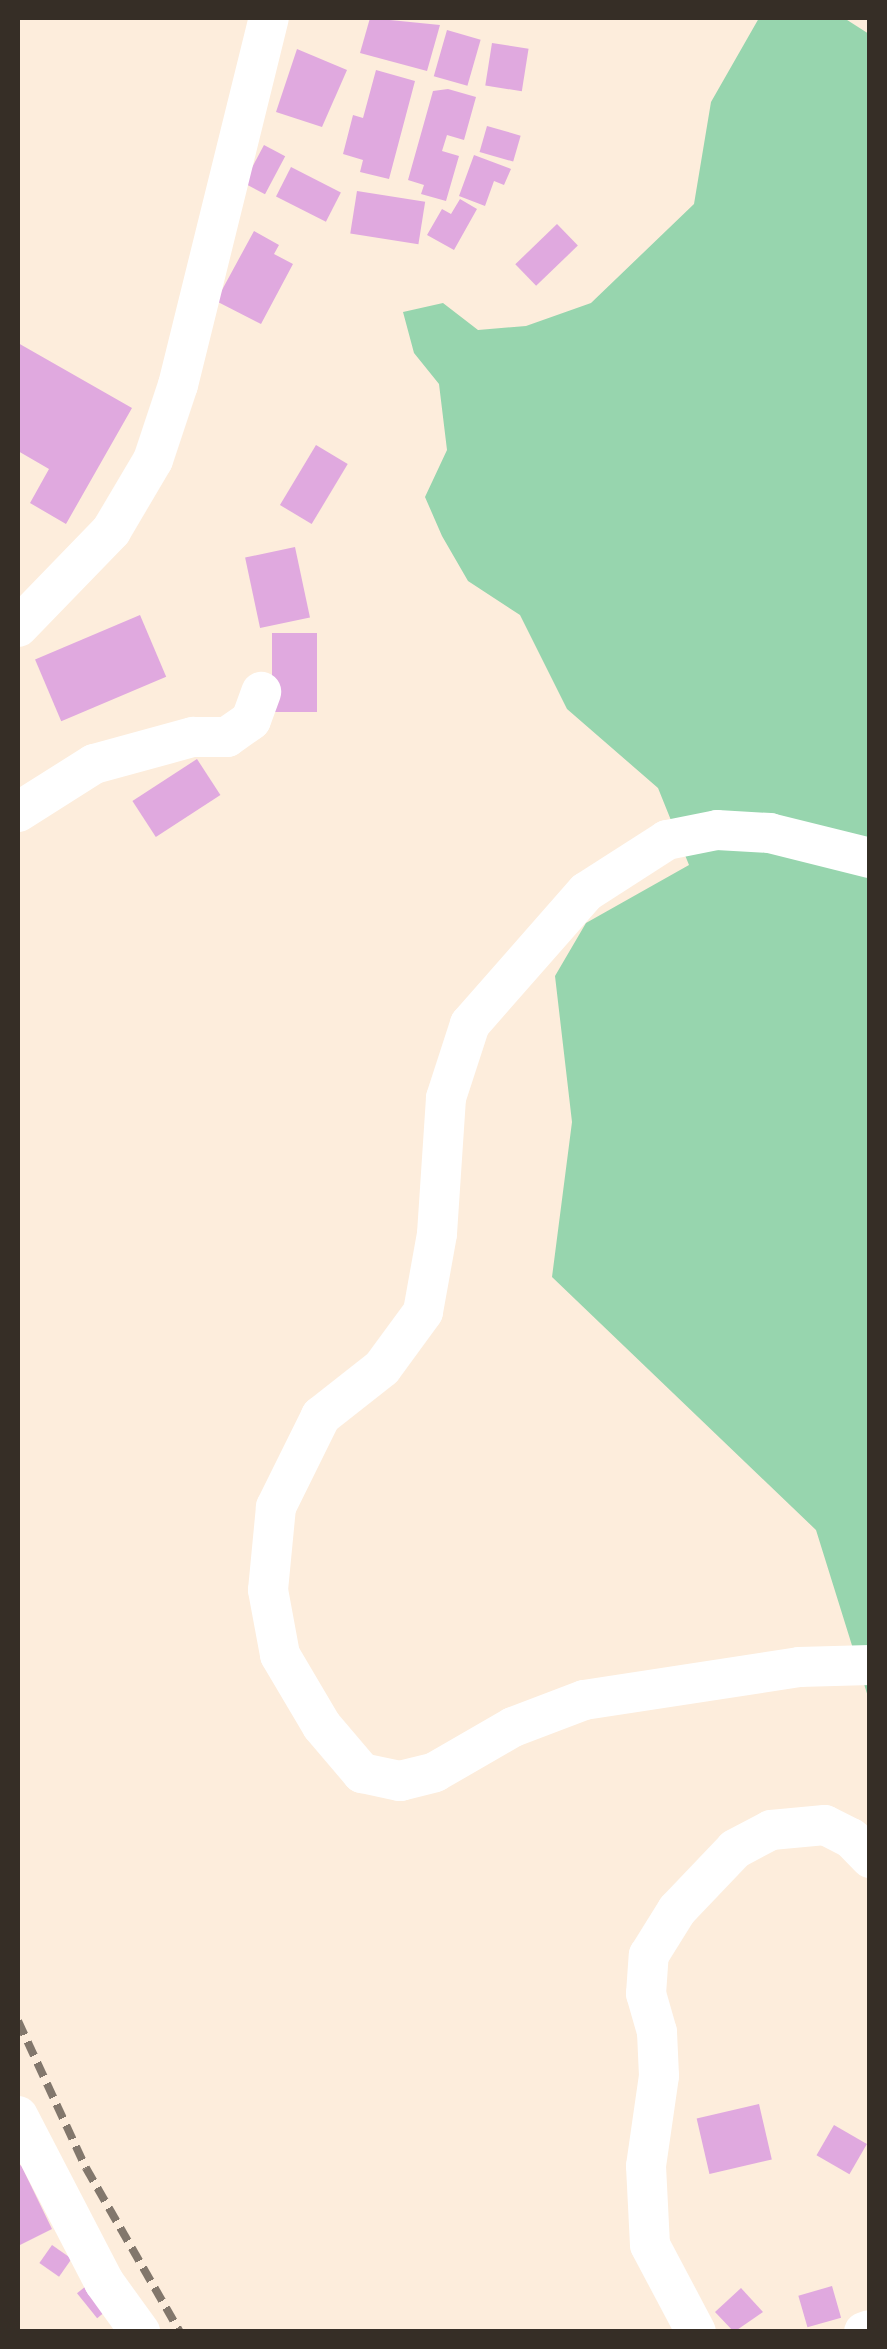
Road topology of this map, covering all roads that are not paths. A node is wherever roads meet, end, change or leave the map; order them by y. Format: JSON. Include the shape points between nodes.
{"nodes":[{"id":1,"x":269,"y":18,"type":"edge"},
{"id":2,"x":18,"y":627,"type":"edge"},
{"id":3,"x":260,"y":692,"type":"dead end"},
{"id":4,"x":18,"y":812,"type":"edge"},
{"id":5,"x":870,"y":858,"type":"edge"},
{"id":6,"x":870,"y":1665,"type":"edge"},
{"id":7,"x":870,"y":1858,"type":"edge"},
{"id":8,"x":18,"y":2116,"type":"edge"},
{"id":9,"x":140,"y":2332,"type":"edge"},
{"id":10,"x":696,"y":2332,"type":"edge"}],
"edges":[{"from":1,"to":2,"type":"street","via":[[178,385],[153,460],[111,531]]},
{"from":3,"to":4,"type":"street","via":[[251,720],[227,737],[193,737],[94,764]]},
{"from":5,"to":6,"type":"street","via":[[770,834],[718,830],[668,840],[586,892],[470,1024],[446,1098],[437,1234],[423,1312],[382,1368],[321,1416],[276,1507],[268,1590],[280,1655],[322,1726],[362,1773],[400,1782],[584,1700],[799,1667]]},
{"from":7,"to":10,"type":"street","via":[[851,1838],[824,1825],[771,1830],[735,1849],[677,1910],[649,1955],[646,1994],[659,2076],[646,2166],[650,2246]]},
{"from":8,"to":9,"type":"street","via":[[104,2282]]}]}
